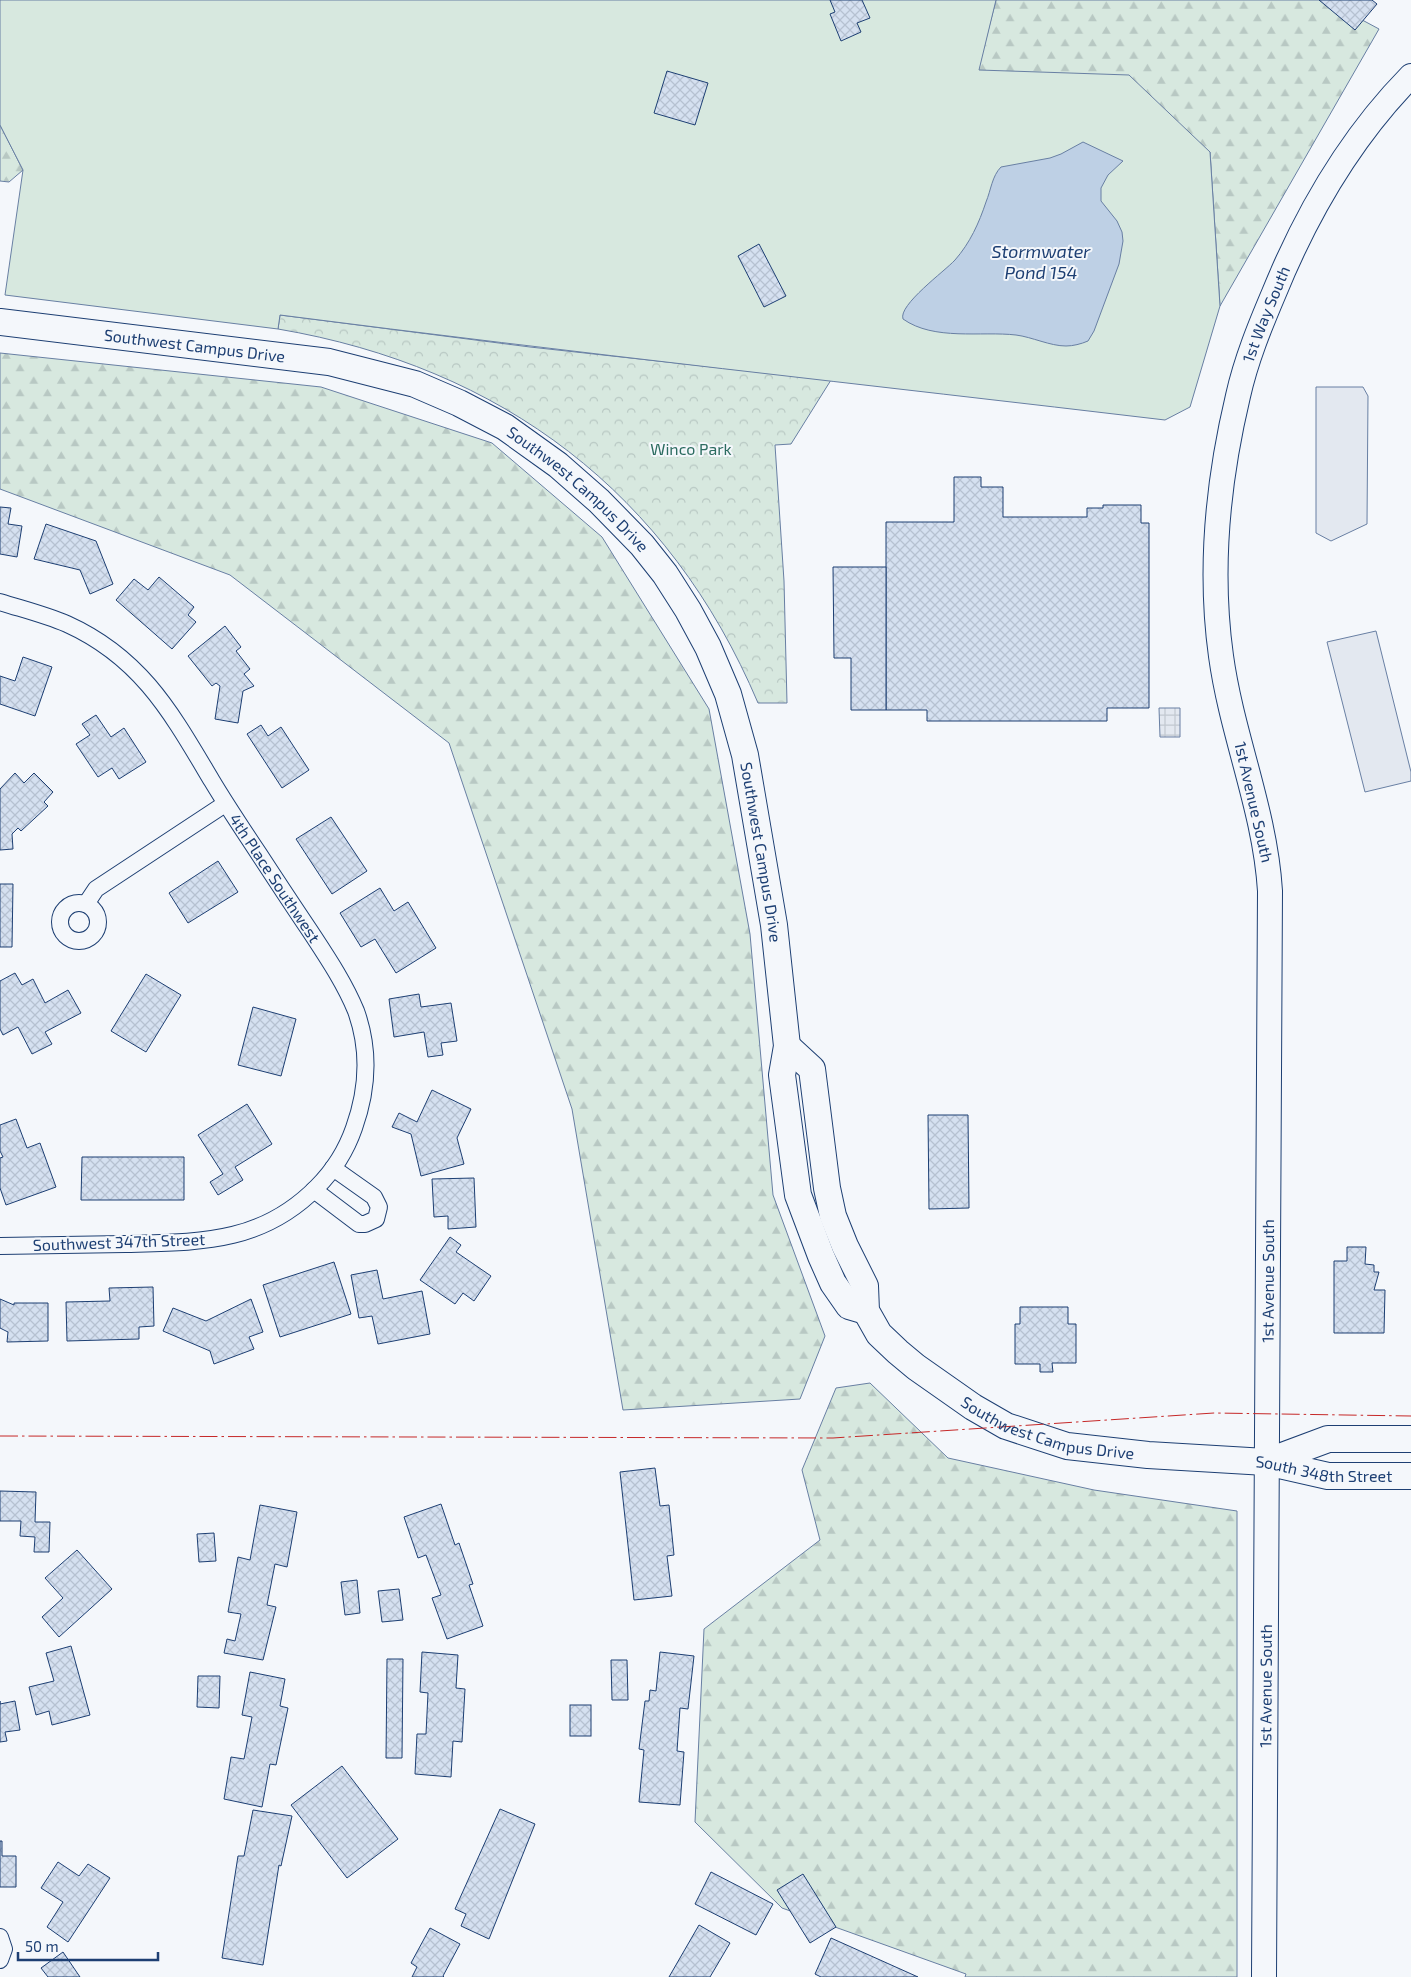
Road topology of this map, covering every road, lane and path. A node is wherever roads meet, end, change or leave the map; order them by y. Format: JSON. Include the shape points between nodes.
{"nodes":[{"id":1,"x":1411,"y":76,"type":"edge"},
{"id":2,"x":0,"y":322,"type":"edge"},
{"id":3,"x":1216,"y":589,"type":"joint"},
{"id":4,"x":0,"y":602,"type":"edge"},
{"id":5,"x":226,"y":804,"type":"junction"},
{"id":6,"x":86,"y":904,"type":"dead end"},
{"id":7,"x":330,"y":1172,"type":"junction"},
{"id":8,"x":314,"y":1190,"type":"junction"},
{"id":9,"x":0,"y":1246,"type":"edge"},
{"id":10,"x":1411,"y":1439,"type":"edge"},
{"id":11,"x":1266,"y":1462,"type":"junction"},
{"id":12,"x":1411,"y":1476,"type":"edge"},
{"id":13,"x":0,"y":1938,"type":"edge"},
{"id":14,"x":0,"y":1960,"type":"edge"},
{"id":15,"x":1264,"y":1977,"type":"edge"}],
"edges":[{"from":1,"to":3,"type":"main road","name":"1st Way South","via":[[1366,126],[1317,200],[1252,347],[1238,394],[1223,469]]},
{"from":2,"to":11,"type":"main road","name":"Southwest Campus Drive","via":[[329,362],[415,384],[459,402],[505,427],[558,465],[599,501],[665,574],[708,647],[728,694],[745,755],[774,924],[787,1046],[782,1075],[798,1195],[815,1242],[849,1306],[866,1311],[879,1334],[916,1367],[1006,1426],[1067,1446],[1106,1452]]},
{"from":3,"to":11,"type":"main road","name":"1st Avenue South","via":[[1226,688],[1264,836],[1270,891]]},
{"from":4,"to":5,"type":"street","name":"4th Place Southwest","via":[[67,624],[122,658],[169,709]]},
{"from":5,"to":6,"type":"street","via":[[96,889]]},
{"from":5,"to":7,"type":"street","name":"4th Place Southwest","via":[[331,963],[361,1026],[366,1058],[363,1099],[351,1137]]},
{"from":7,"to":8,"type":"street","name":"Southwest 347th Street"},
{"from":7,"to":8,"type":"street","via":[[374,1197],[379,1207],[376,1219],[359,1224]]},
{"from":8,"to":9,"type":"street","name":"Southwest 347th Street","via":[[282,1216],[261,1227],[206,1241]]},
{"from":10,"to":11,"type":"main road","name":"South 348th Street","via":[[1328,1439]]},
{"from":11,"to":12,"type":"main road","name":"South 348th Street","via":[[1328,1476]]},
{"from":11,"to":15,"type":"main road","name":"1st Avenue South"},
{"from":13,"to":14,"type":"street","via":[[4,1949]]}]}
